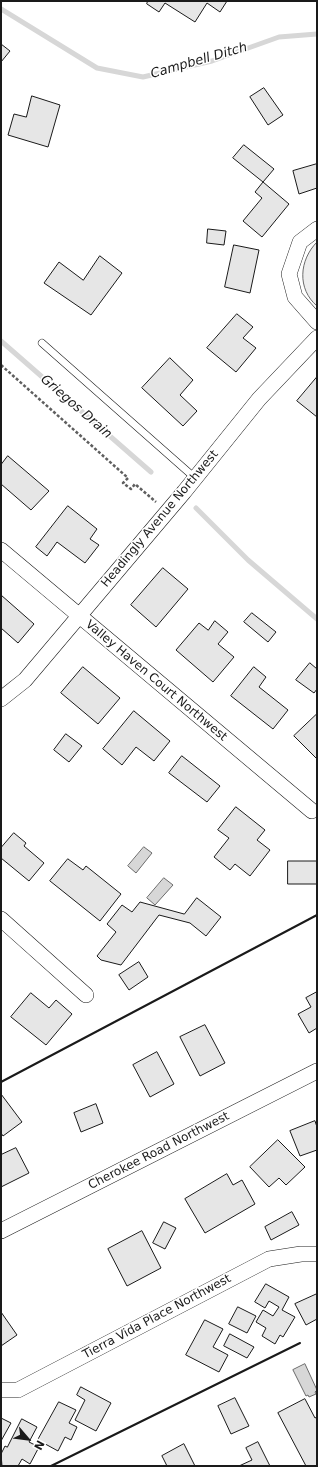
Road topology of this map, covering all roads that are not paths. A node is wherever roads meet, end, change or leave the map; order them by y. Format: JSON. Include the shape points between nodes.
{"nodes":[{"id":1,"x":317,"y":229,"type":"edge"},
{"id":2,"x":317,"y":322,"type":"edge"},
{"id":3,"x":317,"y":338,"type":"edge"},
{"id":4,"x":42,"y":343,"type":"dead end"},
{"id":5,"x":195,"y":478,"type":"junction"},
{"id":6,"x":1,"y":550,"type":"edge"},
{"id":7,"x":78,"y":616,"type":"junction"},
{"id":8,"x":1,"y":699,"type":"edge"},
{"id":9,"x":312,"y":811,"type":"dead end"},
{"id":10,"x":1,"y":919,"type":"edge"},
{"id":11,"x":86,"y":995,"type":"dead end"},
{"id":12,"x":317,"y":1072,"type":"edge"},
{"id":13,"x":1,"y":1231,"type":"edge"},
{"id":14,"x":317,"y":1254,"type":"edge"},
{"id":15,"x":1,"y":1390,"type":"edge"}],
"edges":[{"from":1,"to":2,"type":"street","via":[[300,242],[288,274],[295,297]]},
{"from":3,"to":5,"type":"street","name":"Headingly Avenue Northwest","via":[[259,399]]},
{"from":4,"to":5,"type":"lane"},
{"from":5,"to":7,"type":"street","name":"Headingly Avenue Northwest"},
{"from":6,"to":7,"type":"street","name":"Valley Haven Court Northwest"},
{"from":7,"to":8,"type":"street","name":"Headingly Avenue Northwest","via":[[25,680]]},
{"from":7,"to":9,"type":"street","name":"Valley Haven Court Northwest"},
{"from":10,"to":11,"type":"street"},
{"from":12,"to":13,"type":"street","name":"Cherokee Road Northwest"},
{"from":14,"to":15,"type":"street","name":"Tierra Vida Place Northwest","via":[[269,1259],[18,1390]]}]}
